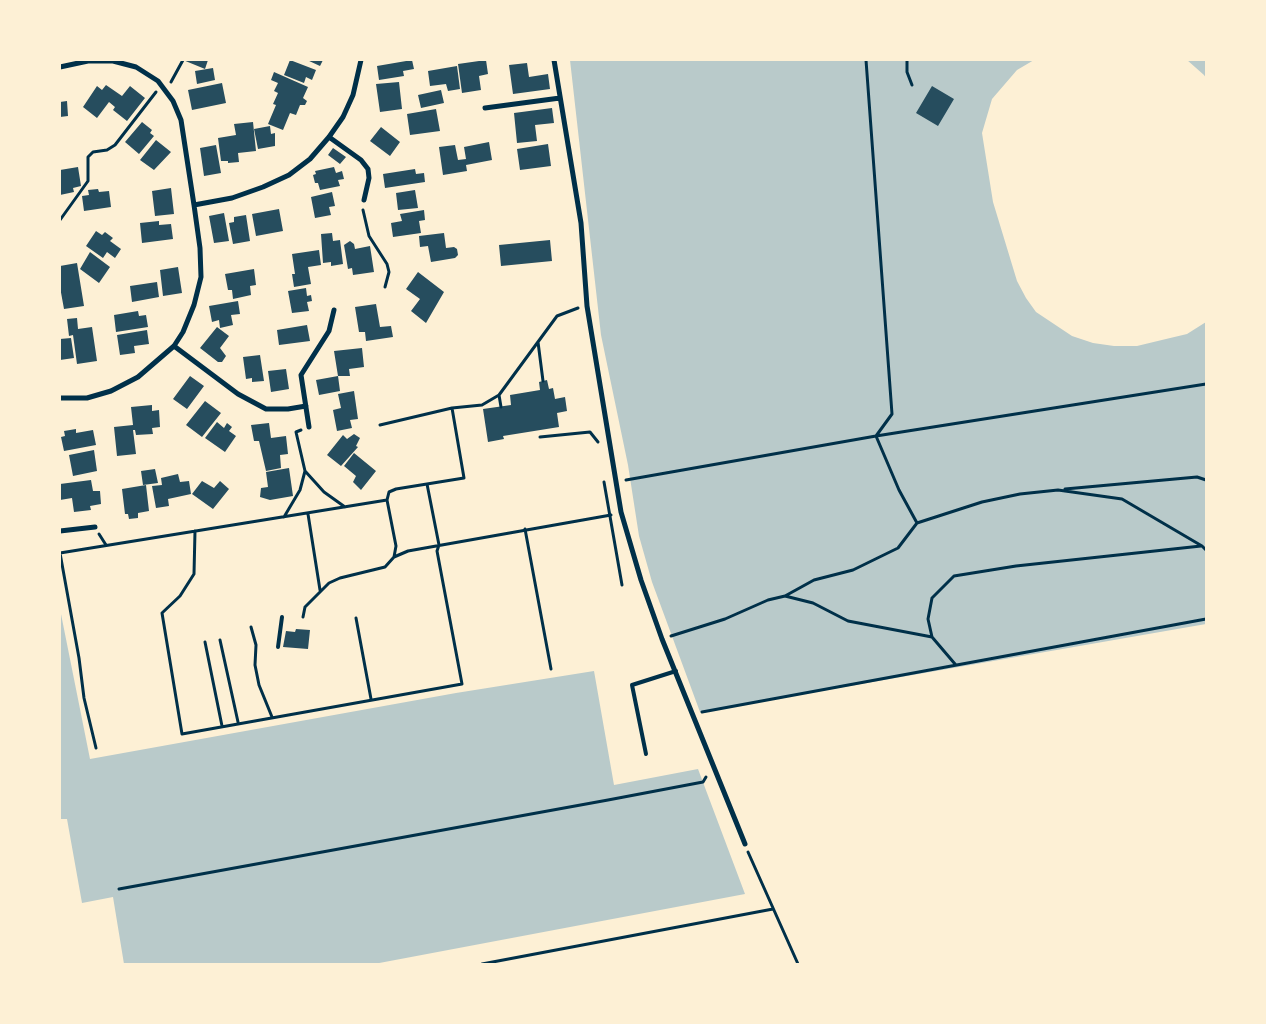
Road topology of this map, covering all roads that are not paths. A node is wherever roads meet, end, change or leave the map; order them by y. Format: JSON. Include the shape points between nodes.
{"nodes":[{"id":1,"x":362,"y":60,"type":"edge"},
{"id":2,"x":554,"y":60,"type":"edge"},
{"id":3,"x":60,"y":67,"type":"edge"},
{"id":4,"x":560,"y":98,"type":"junction"},
{"id":5,"x":485,"y":108,"type":"dead end"},
{"id":6,"x":330,"y":138,"type":"junction"},
{"id":7,"x":364,"y":200,"type":"road end"},
{"id":8,"x":194,"y":205,"type":"junction"},
{"id":9,"x":334,"y":310,"type":"dead end"},
{"id":10,"x":174,"y":346,"type":"junction"},
{"id":11,"x":60,"y":398,"type":"edge"},
{"id":12,"x":306,"y":406,"type":"junction"},
{"id":13,"x":309,"y":427,"type":"road end"},
{"id":14,"x":95,"y":527,"type":"dead end"},
{"id":15,"x":60,"y":531,"type":"edge"},
{"id":16,"x":282,"y":617,"type":"dead end"},
{"id":17,"x":278,"y":647,"type":"dead end"},
{"id":18,"x":676,"y":671,"type":"junction"},
{"id":19,"x":646,"y":754,"type":"dead end"},
{"id":20,"x":745,"y":844,"type":"road end"}],
"edges":[{"from":1,"to":6,"type":"street","via":[[353,95]]},
{"from":2,"to":4,"type":"street"},
{"from":3,"to":8,"type":"street","via":[[88,61],[113,61],[136,67],[163,87],[181,120]]},
{"from":4,"to":5,"type":"street"},
{"from":4,"to":18,"type":"street","via":[[581,223],[587,306],[621,512],[641,580]]},
{"from":6,"to":7,"type":"street","via":[[361,160],[368,169]]},
{"from":6,"to":8,"type":"street","via":[[310,159],[288,175],[232,198]]},
{"from":8,"to":10,"type":"street","via":[[201,277],[194,305]]},
{"from":9,"to":12,"type":"street","via":[[329,331],[301,374]]},
{"from":10,"to":11,"type":"street","via":[[138,377],[111,391],[87,398]]},
{"from":10,"to":12,"type":"street","via":[[238,394],[266,409]]},
{"from":12,"to":13,"type":"street"},
{"from":14,"to":15,"type":"street"},
{"from":16,"to":17,"type":"lane"},
{"from":18,"to":19,"type":"lane","via":[[632,685]]},
{"from":18,"to":20,"type":"street"}]}
